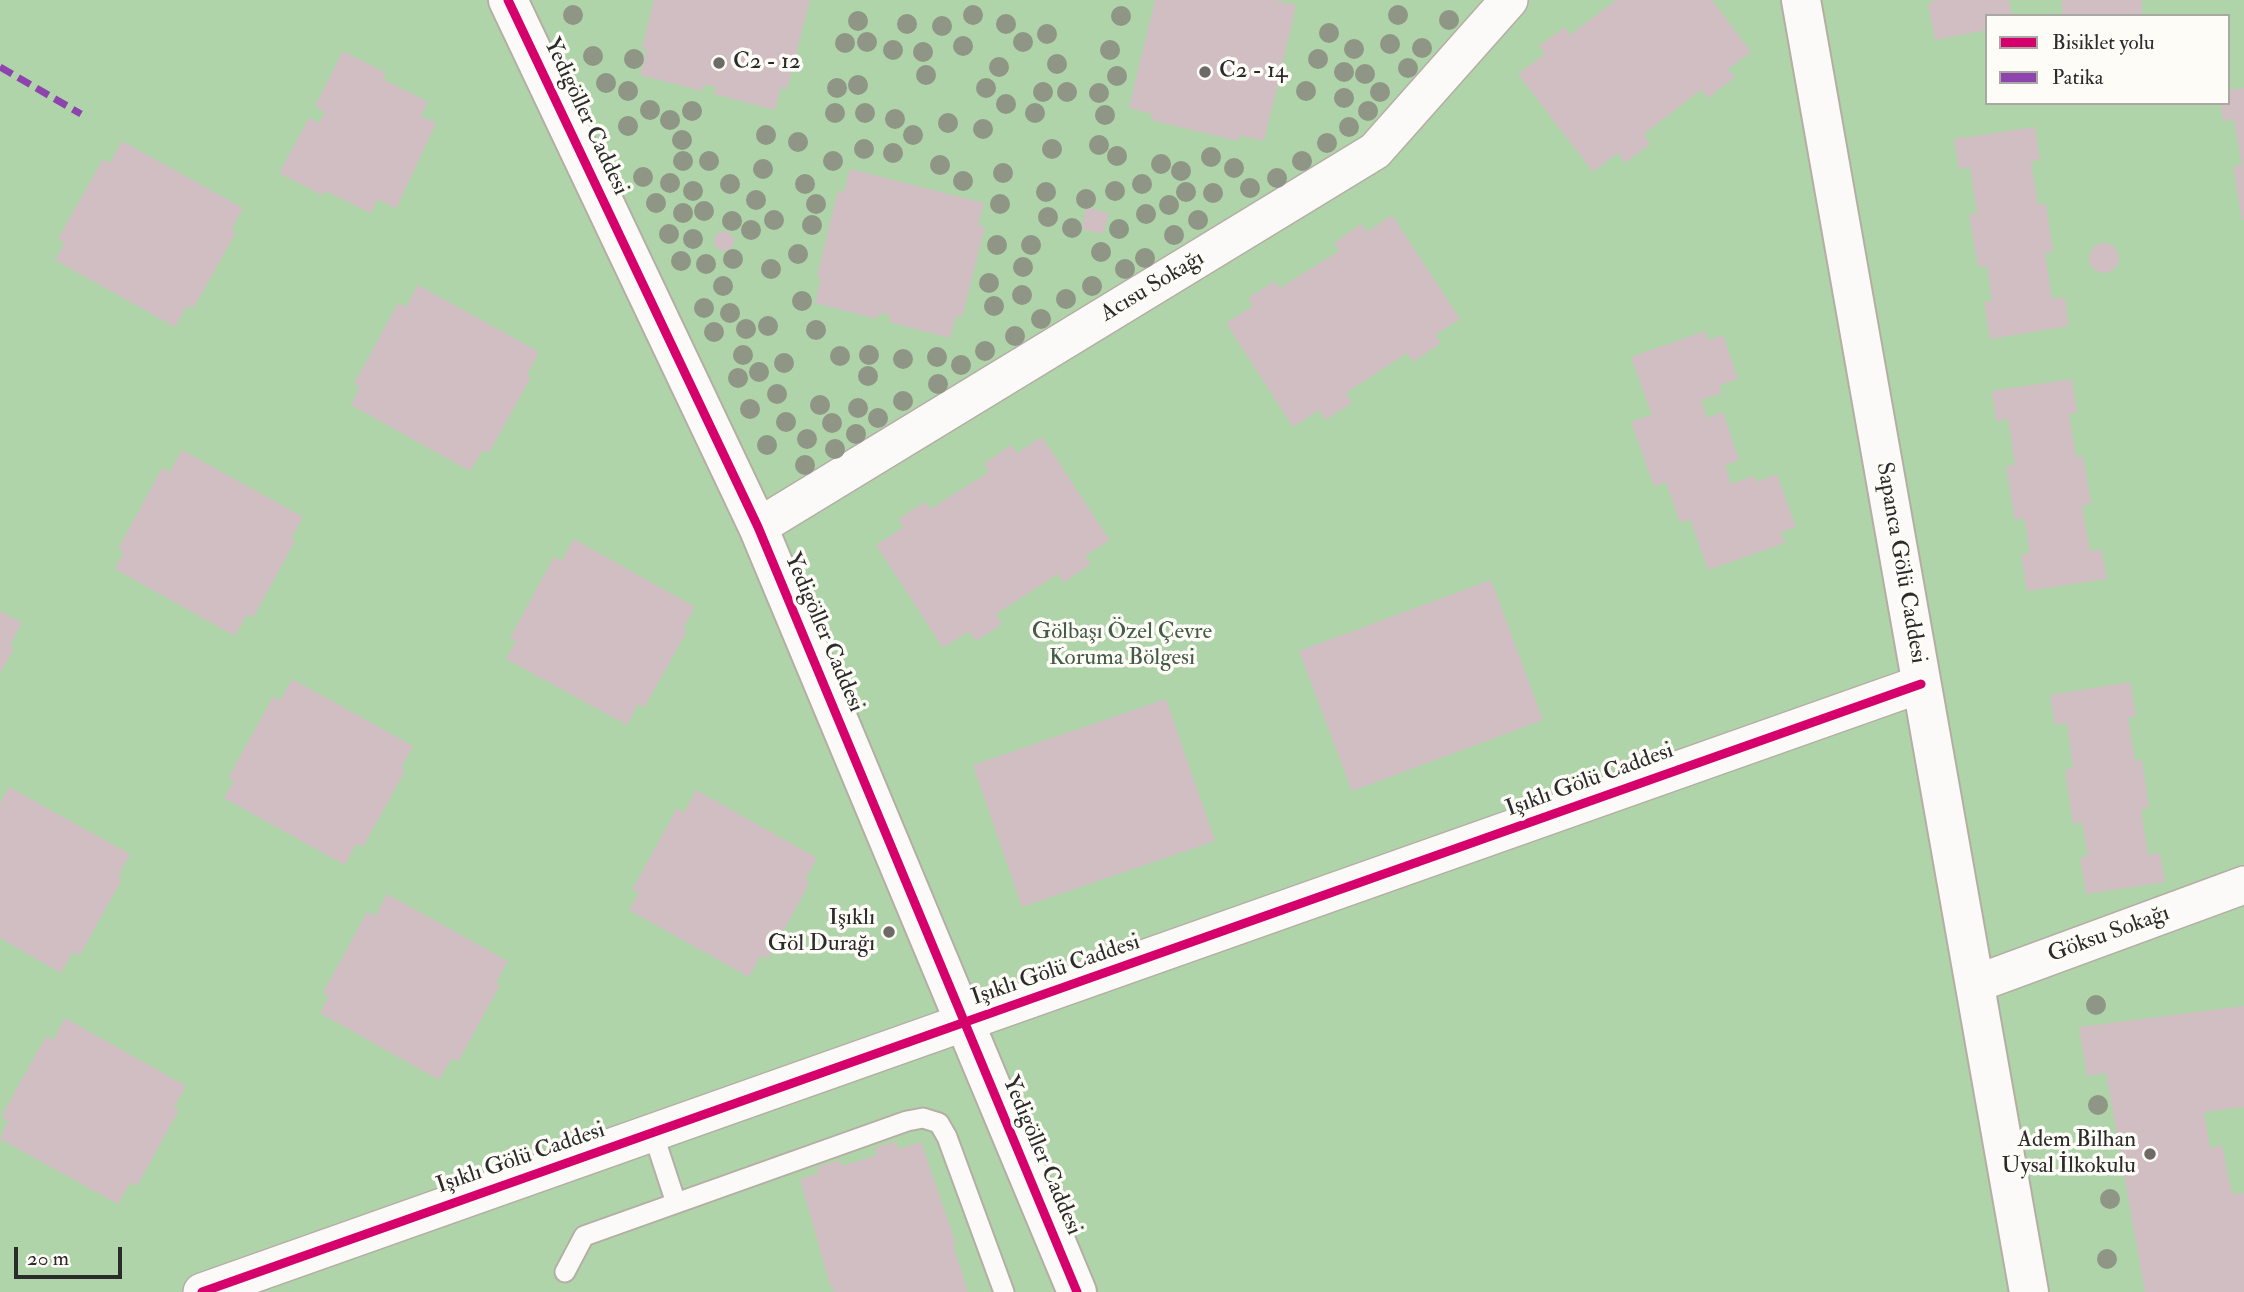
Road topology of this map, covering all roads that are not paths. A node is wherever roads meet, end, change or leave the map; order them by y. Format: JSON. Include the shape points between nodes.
{"nodes":[{"id":1,"x":508,"y":0,"type":"edge"},
{"id":2,"x":1509,"y":0,"type":"edge"},
{"id":3,"x":1801,"y":0,"type":"edge"},
{"id":4,"x":758,"y":527,"type":"junction"},
{"id":5,"x":1921,"y":684,"type":"junction"},
{"id":6,"x":2244,"y":885,"type":"edge"},
{"id":7,"x":1975,"y":984,"type":"junction"},
{"id":8,"x":965,"y":1023,"type":"junction"},
{"id":9,"x":653,"y":1133,"type":"junction"},
{"id":10,"x":676,"y":1203,"type":"junction"},
{"id":11,"x":565,"y":1272,"type":"dead end"},
{"id":12,"x":202,"y":1292,"type":"edge"},
{"id":13,"x":1004,"y":1292,"type":"edge"},
{"id":14,"x":1076,"y":1292,"type":"edge"},
{"id":15,"x":2029,"y":1292,"type":"edge"}],
"edges":[{"from":1,"to":4,"type":"street","name":"Yedigöller Caddesi"},
{"from":2,"to":4,"type":"street","name":"Acısu Sokağı","via":[[1375,151]]},
{"from":3,"to":5,"type":"street","name":"Sapanca Gölü Caddesi"},
{"from":4,"to":8,"type":"street","name":"Yedigöller Caddesi"},
{"from":5,"to":7,"type":"street","name":"Sapanca Gölü Caddesi"},
{"from":5,"to":8,"type":"street","name":"Işıklı Gölü Caddesi"},
{"from":6,"to":7,"type":"street","name":"Göksu Sokağı"},
{"from":7,"to":15,"type":"street","name":"Sapanca Gölü Caddesi"},
{"from":8,"to":9,"type":"street","name":"Işıklı Gölü Caddesi"},
{"from":8,"to":14,"type":"street","name":"Yedigöller Caddesi"},
{"from":9,"to":10,"type":"lane"},
{"from":9,"to":12,"type":"street","name":"Işıklı Gölü Caddesi"},
{"from":10,"to":11,"type":"lane","via":[[584,1236]]},
{"from":10,"to":13,"type":"lane","via":[[923,1118],[939,1123],[947,1137]]}]}
